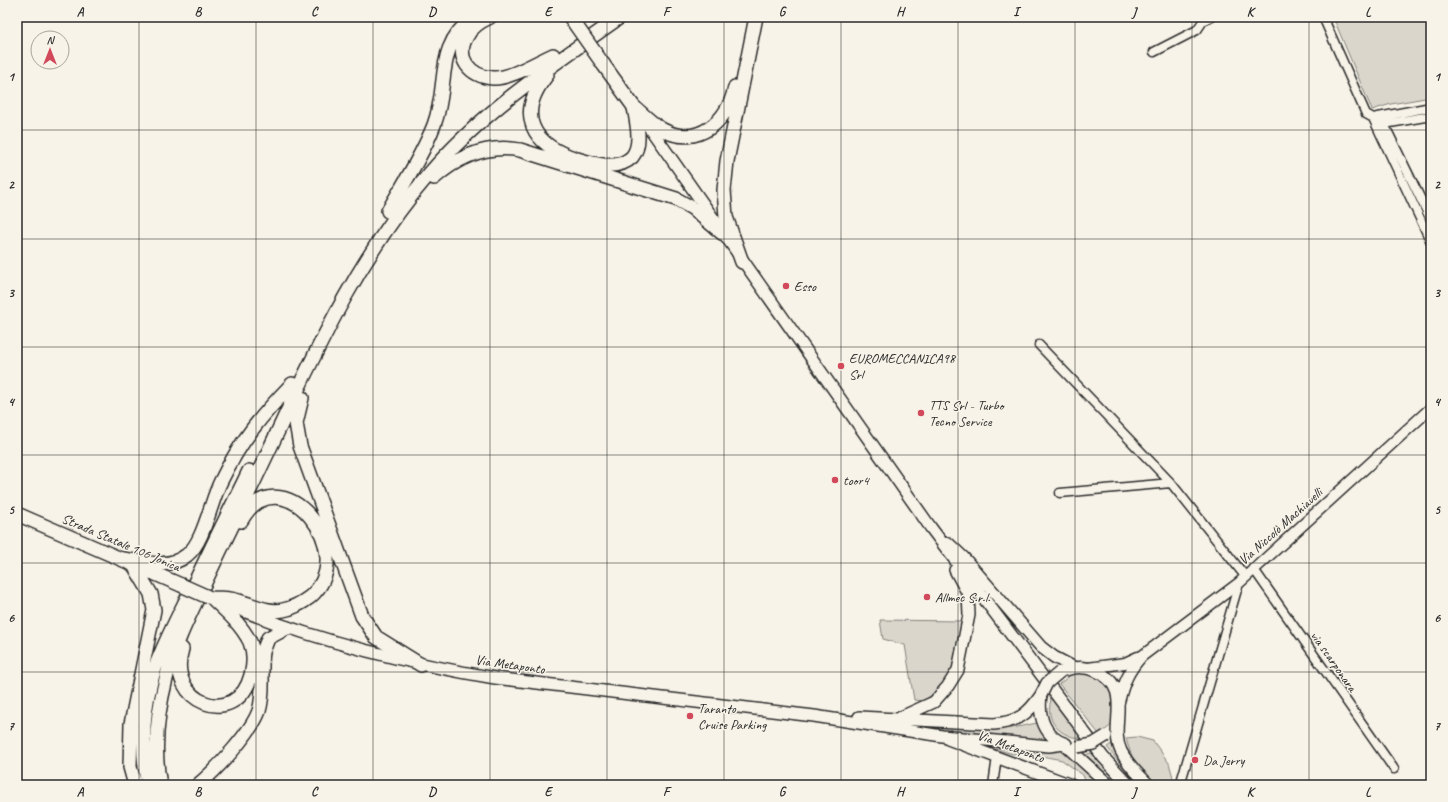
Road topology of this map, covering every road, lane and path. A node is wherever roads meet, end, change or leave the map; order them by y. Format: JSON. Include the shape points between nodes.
{"nodes":[{"id":1,"x":474,"y":17,"type":"edge"},
{"id":2,"x":490,"y":17,"type":"edge"},
{"id":3,"x":570,"y":17,"type":"edge"},
{"id":4,"x":606,"y":17,"type":"edge"},
{"id":5,"x":620,"y":17,"type":"edge"},
{"id":6,"x":749,"y":17,"type":"edge"},
{"id":7,"x":756,"y":17,"type":"edge"},
{"id":8,"x":1210,"y":17,"type":"edge"},
{"id":9,"x":1324,"y":17,"type":"edge"},
{"id":10,"x":573,"y":45,"type":"junction"},
{"id":11,"x":1154,"y":52,"type":"dead end"},
{"id":12,"x":555,"y":58,"type":"junction"},
{"id":13,"x":634,"y":106,"type":"junction"},
{"id":14,"x":1431,"y":107,"type":"edge"},
{"id":15,"x":1431,"y":116,"type":"edge"},
{"id":16,"x":1373,"y":118,"type":"junction"},
{"id":17,"x":1384,"y":124,"type":"junction"},
{"id":18,"x":391,"y":215,"type":"junction"},
{"id":19,"x":1431,"y":220,"type":"edge"},
{"id":20,"x":722,"y":233,"type":"junction"},
{"id":21,"x":1431,"y":242,"type":"edge"},
{"id":22,"x":742,"y":262,"type":"junction"},
{"id":23,"x":1039,"y":345,"type":"dead end"},
{"id":24,"x":309,"y":370,"type":"junction"},
{"id":25,"x":292,"y":384,"type":"junction"},
{"id":26,"x":1431,"y":408,"type":"edge"},
{"id":27,"x":1171,"y":483,"type":"junction"},
{"id":28,"x":1060,"y":493,"type":"dead end"},
{"id":29,"x":17,"y":514,"type":"edge"},
{"id":30,"x":931,"y":528,"type":"junction"},
{"id":31,"x":217,"y":557,"type":"junction"},
{"id":32,"x":128,"y":562,"type":"junction"},
{"id":33,"x":1253,"y":568,"type":"junction"},
{"id":34,"x":1242,"y":580,"type":"junction"},
{"id":35,"x":210,"y":598,"type":"junction"},
{"id":36,"x":186,"y":623,"type":"junction"},
{"id":37,"x":287,"y":628,"type":"junction"},
{"id":38,"x":1142,"y":656,"type":"junction"},
{"id":39,"x":421,"y":665,"type":"junction"},
{"id":40,"x":1073,"y":667,"type":"junction"},
{"id":41,"x":1088,"y":668,"type":"junction"},
{"id":42,"x":1041,"y":695,"type":"junction"},
{"id":43,"x":1119,"y":702,"type":"junction"},
{"id":44,"x":814,"y":716,"type":"junction"},
{"id":45,"x":1118,"y":716,"type":"junction"},
{"id":46,"x":897,"y":718,"type":"junction"},
{"id":47,"x":942,"y":736,"type":"junction"},
{"id":48,"x":1064,"y":744,"type":"junction"},
{"id":49,"x":997,"y":757,"type":"junction"},
{"id":50,"x":1394,"y":769,"type":"dead end"},
{"id":51,"x":135,"y":785,"type":"edge"},
{"id":52,"x":148,"y":785,"type":"edge"},
{"id":53,"x":160,"y":785,"type":"edge"},
{"id":54,"x":198,"y":785,"type":"edge"},
{"id":55,"x":993,"y":785,"type":"edge"},
{"id":56,"x":1071,"y":785,"type":"edge"},
{"id":57,"x":1109,"y":785,"type":"edge"},
{"id":58,"x":1129,"y":785,"type":"edge"},
{"id":59,"x":1149,"y":785,"type":"edge"},
{"id":60,"x":1180,"y":785,"type":"edge"}],
"edges":[{"from":1,"to":18,"type":"main road","via":[[461,27],[451,43],[444,62],[434,124]]},
{"from":2,"to":12,"type":"main road","via":[[478,23],[467,35],[463,45],[463,56],[468,68],[480,76],[494,78],[510,75]]},
{"from":3,"to":13,"type":"main road","bridge":true},
{"from":4,"to":10,"type":"main road"},
{"from":5,"to":10,"type":"main road"},
{"from":6,"to":13,"type":"main road","via":[[732,98],[723,117],[708,129],[693,135],[678,136],[662,130]]},
{"from":7,"to":22,"type":"main road","via":[[727,161],[724,190],[726,217]]},
{"from":8,"to":11,"type":"street","via":[[1203,21],[1197,30]]},
{"from":9,"to":16,"type":"street","via":[[1366,114]]},
{"from":10,"to":12,"type":"main road"},
{"from":12,"to":13,"type":"main road","via":[[537,87],[532,102],[531,118],[536,132],[546,145],[562,154],[589,162],[609,166],[622,163],[632,156],[637,146],[638,131]]},
{"from":12,"to":18,"type":"main road","via":[[500,94],[452,138],[412,181]]},
{"from":13,"to":20,"type":"main road"},
{"from":14,"to":16,"type":"street"},
{"from":15,"to":17,"type":"street"},
{"from":16,"to":17,"type":"street"},
{"from":16,"to":21,"type":"street"},
{"from":17,"to":19,"type":"street"},
{"from":18,"to":20,"type":"main road","via":[[406,210],[432,180],[455,162],[476,152],[504,148],[535,154],[676,199],[692,208]]},
{"from":18,"to":24,"type":"main road"},
{"from":18,"to":25,"type":"main road","via":[[367,243],[330,307]]},
{"from":20,"to":22,"type":"main road"},
{"from":22,"to":30,"type":"main road"},
{"from":23,"to":27,"type":"street"},
{"from":24,"to":31,"type":"main road"},
{"from":24,"to":39,"type":"main road","via":[[296,418],[298,438],[357,606],[376,637]]},
{"from":25,"to":32,"type":"main road","via":[[243,440],[220,482],[200,537],[188,554],[175,562]]},
{"from":25,"to":52,"type":"main road","via":[[180,612],[155,669],[147,705],[144,743]]},
{"from":26,"to":33,"type":"street","name":"Via Niccolò Machiavelli"},
{"from":27,"to":28,"type":"street"},
{"from":27,"to":34,"type":"street"},
{"from":29,"to":32,"type":"main road","name":"Strada Statale 106 Jonica"},
{"from":30,"to":40,"type":"main road","via":[[964,558],[1041,647]]},
{"from":30,"to":46,"type":"main road","via":[[968,594],[970,615],[967,632],[958,670],[948,686],[934,702]]},
{"from":30,"to":58,"type":"main road","via":[[1103,757]]},
{"from":31,"to":35,"type":"main road","via":[[228,546],[250,509],[271,497],[298,504],[309,514],[323,540],[327,562],[325,574],[316,591],[305,601],[290,608],[269,611],[233,599]]},
{"from":31,"to":36,"type":"main road"},
{"from":32,"to":35,"type":"main road","name":"Strada Statale 106 Jonica","bridge":true},
{"from":32,"to":51,"type":"main road","via":[[151,594],[154,610],[131,724],[130,767]]},
{"from":33,"to":34,"type":"street","name":"Via Niccolò Machiavelli"},
{"from":33,"to":50,"type":"street","name":"via scarponara"},
{"from":34,"to":38,"type":"street","name":"Via Niccolò Machiavelli"},
{"from":34,"to":60,"type":"street"},
{"from":35,"to":36,"type":"main road","via":[[234,619],[252,648],[253,665],[250,679],[243,692],[231,702],[216,706],[202,703],[195,700],[185,688],[179,664]]},
{"from":35,"to":37,"type":"main road","name":"Via Metaponto"},
{"from":36,"to":53,"type":"main road","via":[[166,676],[159,706],[156,768]]},
{"from":37,"to":39,"type":"main road","name":"Via Metaponto","via":[[357,650]]},
{"from":37,"to":54,"type":"main road","via":[[268,638],[263,652],[259,711],[249,729]]},
{"from":38,"to":41,"type":"street","via":[[1125,663]]},
{"from":38,"to":43,"type":"street","via":[[1131,668],[1125,680]]},
{"from":39,"to":44,"type":"main road","name":"Via Metaponto","via":[[495,678]]},
{"from":40,"to":41,"type":"main road"},
{"from":40,"to":42,"type":"main road","bridge":true,"via":[[1060,672],[1047,683]]},
{"from":41,"to":43,"type":"main road","via":[[1101,673],[1110,681]]},
{"from":42,"to":46,"type":"main road","via":[[1032,708],[1009,723]]},
{"from":42,"to":48,"type":"main road","via":[[1039,708],[1042,721],[1051,735]]},
{"from":43,"to":45,"type":"main road"},
{"from":44,"to":46,"type":"main road"},
{"from":44,"to":47,"type":"main road"},
{"from":45,"to":48,"type":"main road","bridge":true,"via":[[1115,725],[1106,736],[1093,744],[1077,747]]},
{"from":45,"to":59,"type":"main road","via":[[1118,741],[1121,751],[1134,770]]},
{"from":47,"to":48,"type":"main road","via":[[1049,746]]},
{"from":47,"to":49,"type":"main road","name":"Via Metaponto"},
{"from":48,"to":57,"type":"main road"},
{"from":49,"to":55,"type":"street"},
{"from":49,"to":56,"type":"main road","name":"Via Metaponto"}]}
